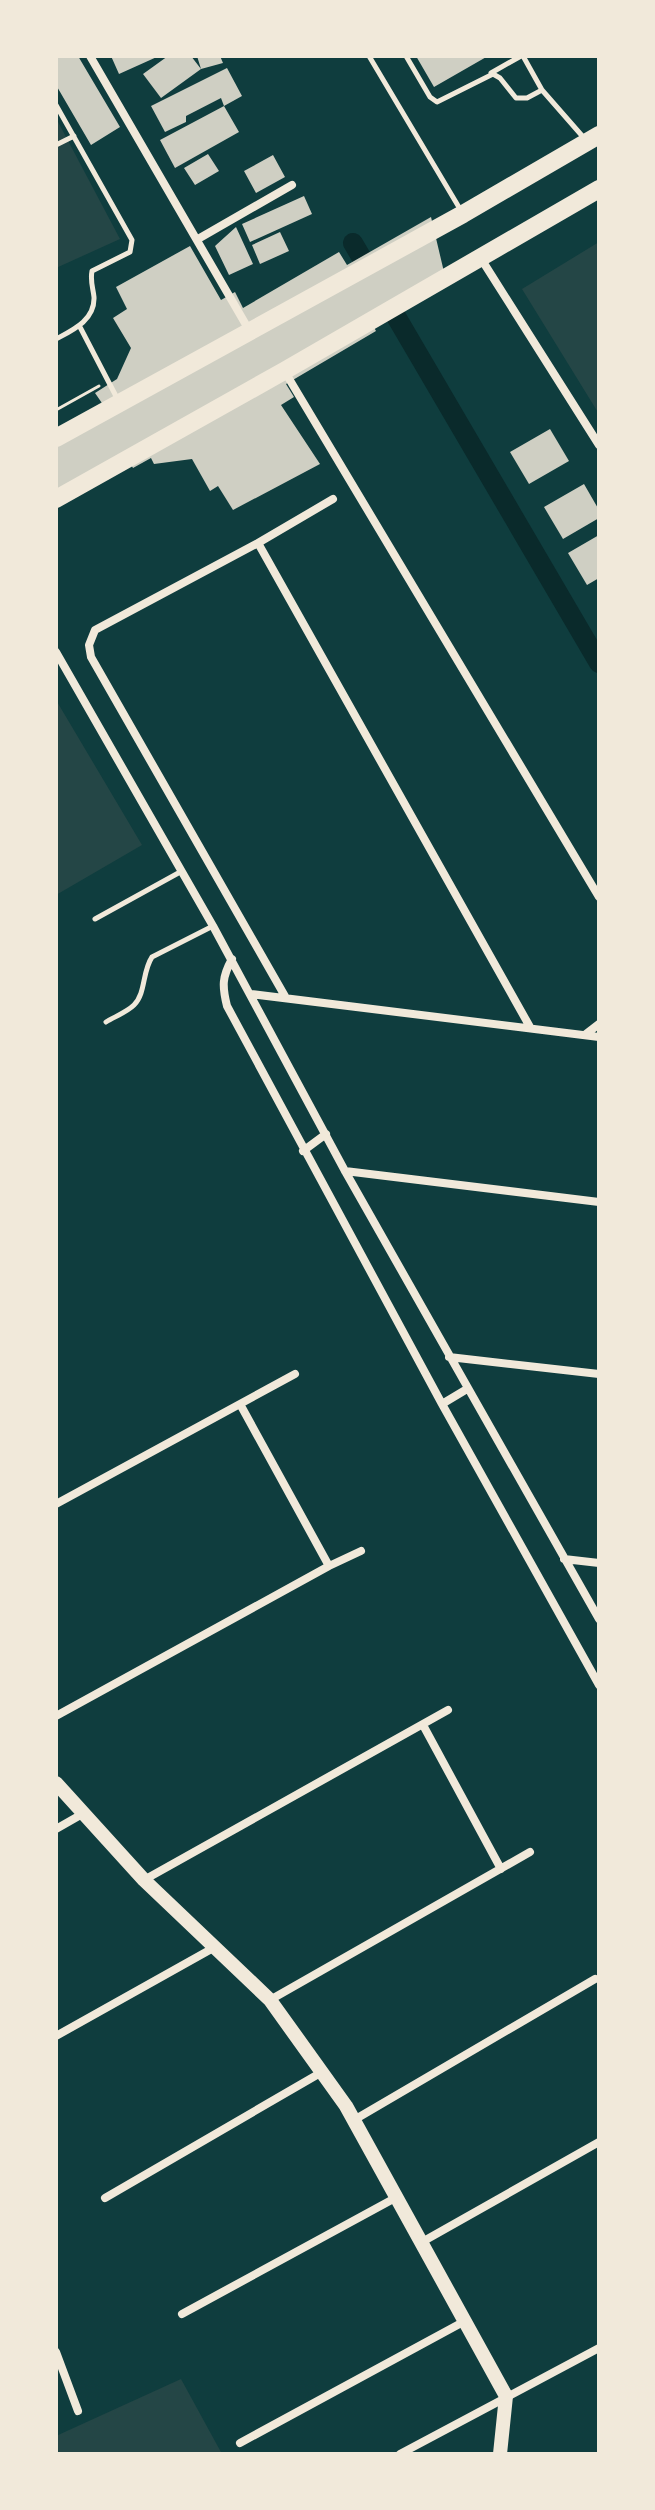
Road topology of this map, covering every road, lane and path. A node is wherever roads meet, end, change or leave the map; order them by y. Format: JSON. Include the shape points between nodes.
{"nodes":[{"id":1,"x":90,"y":56,"type":"edge"},
{"id":2,"x":369,"y":56,"type":"edge"},
{"id":3,"x":406,"y":56,"type":"edge"},
{"id":4,"x":522,"y":56,"type":"edge"},
{"id":5,"x":487,"y":76,"type":"junction"},
{"id":6,"x":542,"y":90,"type":"junction"},
{"id":7,"x":56,"y":105,"type":"edge"},
{"id":8,"x":74,"y":136,"type":"junction"},
{"id":9,"x":593,"y":138,"type":"edge"},
{"id":10,"x":56,"y":145,"type":"edge"},
{"id":11,"x":292,"y":185,"type":"dead end"},
{"id":12,"x":599,"y":189,"type":"edge"},
{"id":13,"x":463,"y":214,"type":"junction"},
{"id":14,"x":198,"y":239,"type":"junction"},
{"id":15,"x":480,"y":256,"type":"junction"},
{"id":16,"x":80,"y":327,"type":"junction"},
{"id":17,"x":249,"y":330,"type":"junction"},
{"id":18,"x":56,"y":339,"type":"edge"},
{"id":19,"x":284,"y":371,"type":"junction"},
{"id":20,"x":109,"y":380,"type":"junction"},
{"id":21,"x":119,"y":402,"type":"junction"},
{"id":22,"x":56,"y":410,"type":"edge"},
{"id":23,"x":56,"y":438,"type":"edge"},
{"id":24,"x":599,"y":445,"type":"edge"},
{"id":25,"x":56,"y":499,"type":"edge"},
{"id":26,"x":333,"y":499,"type":"dead end"},
{"id":27,"x":258,"y":543,"type":"junction"},
{"id":28,"x":56,"y":652,"type":"edge"},
{"id":29,"x":182,"y":871,"type":"junction"},
{"id":30,"x":599,"y":897,"type":"edge"},
{"id":31,"x":95,"y":919,"type":"dead end"},
{"id":32,"x":213,"y":926,"type":"junction"},
{"id":33,"x":232,"y":959,"type":"junction"},
{"id":34,"x":251,"y":994,"type":"junction"},
{"id":35,"x":286,"y":998,"type":"junction"},
{"id":36,"x":106,"y":1022,"type":"dead end"},
{"id":37,"x":599,"y":1024,"type":"edge"},
{"id":38,"x":530,"y":1027,"type":"junction"},
{"id":39,"x":585,"y":1035,"type":"junction"},
{"id":40,"x":599,"y":1037,"type":"edge"},
{"id":41,"x":326,"y":1134,"type":"junction"},
{"id":42,"x":303,"y":1151,"type":"junction"},
{"id":43,"x":345,"y":1171,"type":"junction"},
{"id":44,"x":599,"y":1202,"type":"edge"},
{"id":45,"x":449,"y":1357,"type":"junction"},
{"id":46,"x":295,"y":1374,"type":"dead end"},
{"id":47,"x":599,"y":1374,"type":"edge"},
{"id":48,"x":467,"y":1389,"type":"junction"},
{"id":49,"x":240,"y":1404,"type":"junction"},
{"id":50,"x":442,"y":1404,"type":"junction"},
{"id":51,"x":56,"y":1504,"type":"edge"},
{"id":52,"x":361,"y":1551,"type":"dead end"},
{"id":53,"x":564,"y":1559,"type":"junction"},
{"id":54,"x":599,"y":1563,"type":"edge"},
{"id":55,"x":329,"y":1566,"type":"junction"},
{"id":56,"x":599,"y":1619,"type":"edge"},
{"id":57,"x":599,"y":1685,"type":"edge"},
{"id":58,"x":448,"y":1710,"type":"dead end"},
{"id":59,"x":56,"y":1716,"type":"edge"},
{"id":60,"x":423,"y":1725,"type":"junction"},
{"id":61,"x":56,"y":1783,"type":"edge"},
{"id":62,"x":84,"y":1813,"type":"junction"},
{"id":63,"x":56,"y":1829,"type":"edge"},
{"id":64,"x":530,"y":1852,"type":"dead end"},
{"id":65,"x":501,"y":1869,"type":"junction"},
{"id":66,"x":144,"y":1880,"type":"junction"},
{"id":67,"x":215,"y":1946,"type":"junction"},
{"id":68,"x":595,"y":1979,"type":"dead end"},
{"id":69,"x":270,"y":2000,"type":"junction"},
{"id":70,"x":56,"y":2036,"type":"edge"},
{"id":71,"x":322,"y":2072,"type":"junction"},
{"id":72,"x":354,"y":2120,"type":"junction"},
{"id":73,"x":599,"y":2142,"type":"edge"},
{"id":74,"x":397,"y":2197,"type":"junction"},
{"id":75,"x":105,"y":2198,"type":"dead end"},
{"id":76,"x":422,"y":2242,"type":"junction"},
{"id":77,"x":182,"y":2314,"type":"dead end"},
{"id":78,"x":465,"y":2321,"type":"junction"},
{"id":79,"x":599,"y":2348,"type":"edge"},
{"id":80,"x":56,"y":2352,"type":"edge"},
{"id":81,"x":506,"y":2396,"type":"junction"},
{"id":82,"x":78,"y":2411,"type":"dead end"},
{"id":83,"x":240,"y":2443,"type":"dead end"},
{"id":84,"x":400,"y":2454,"type":"edge"},
{"id":85,"x":500,"y":2454,"type":"edge"}],
"edges":[{"from":1,"to":14,"type":"street"},
{"from":2,"to":13,"type":"lane"},
{"from":3,"to":5,"type":"lane","via":[[437,102]]},
{"from":4,"to":5,"type":"lane"},
{"from":4,"to":6,"type":"lane"},
{"from":5,"to":6,"type":"lane","via":[[500,78],[516,98]]},
{"from":6,"to":9,"type":"lane"},
{"from":7,"to":8,"type":"lane"},
{"from":8,"to":10,"type":"lane"},
{"from":8,"to":16,"type":"lane","via":[[132,240],[130,252],[92,271],[92,310]]},
{"from":9,"to":13,"type":"main road"},
{"from":11,"to":14,"type":"street"},
{"from":12,"to":15,"type":"main road"},
{"from":13,"to":17,"type":"main road"},
{"from":14,"to":17,"type":"street"},
{"from":15,"to":19,"type":"main road"},
{"from":15,"to":24,"type":"street"},
{"from":16,"to":18,"type":"lane"},
{"from":16,"to":20,"type":"lane"},
{"from":17,"to":21,"type":"main road"},
{"from":19,"to":25,"type":"main road"},
{"from":19,"to":30,"type":"street"},
{"from":20,"to":21,"type":"lane"},
{"from":20,"to":22,"type":"path"},
{"from":21,"to":23,"type":"main road"},
{"from":26,"to":27,"type":"street"},
{"from":27,"to":35,"type":"street","via":[[95,630],[89,645],[91,657]]},
{"from":27,"to":38,"type":"street"},
{"from":28,"to":29,"type":"street"},
{"from":29,"to":31,"type":"lane"},
{"from":29,"to":32,"type":"street"},
{"from":32,"to":33,"type":"street"},
{"from":32,"to":36,"type":"lane","via":[[152,957],[134,1006]]},
{"from":33,"to":34,"type":"street"},
{"from":33,"to":42,"type":"street","via":[[223,975],[227,1006]]},
{"from":34,"to":35,"type":"street"},
{"from":34,"to":41,"type":"street"},
{"from":35,"to":38,"type":"street"},
{"from":37,"to":39,"type":"street"},
{"from":38,"to":39,"type":"street"},
{"from":39,"to":40,"type":"street"},
{"from":41,"to":42,"type":"street"},
{"from":41,"to":43,"type":"street"},
{"from":42,"to":50,"type":"street"},
{"from":43,"to":44,"type":"street"},
{"from":43,"to":45,"type":"street"},
{"from":45,"to":47,"type":"street"},
{"from":45,"to":48,"type":"street"},
{"from":46,"to":49,"type":"street"},
{"from":48,"to":50,"type":"street"},
{"from":48,"to":53,"type":"street"},
{"from":49,"to":51,"type":"street"},
{"from":49,"to":55,"type":"street"},
{"from":50,"to":57,"type":"street"},
{"from":52,"to":55,"type":"street"},
{"from":53,"to":54,"type":"street"},
{"from":53,"to":56,"type":"street"},
{"from":55,"to":59,"type":"street"},
{"from":58,"to":60,"type":"street"},
{"from":60,"to":65,"type":"street"},
{"from":60,"to":66,"type":"street"},
{"from":61,"to":62,"type":"street"},
{"from":62,"to":63,"type":"street"},
{"from":62,"to":66,"type":"street"},
{"from":64,"to":65,"type":"street"},
{"from":65,"to":69,"type":"street"},
{"from":66,"to":67,"type":"street"},
{"from":67,"to":69,"type":"street"},
{"from":67,"to":70,"type":"street"},
{"from":68,"to":72,"type":"street"},
{"from":69,"to":71,"type":"street"},
{"from":71,"to":72,"type":"street"},
{"from":71,"to":75,"type":"street"},
{"from":72,"to":74,"type":"street"},
{"from":73,"to":76,"type":"street"},
{"from":74,"to":76,"type":"street"},
{"from":74,"to":77,"type":"street"},
{"from":76,"to":78,"type":"street"},
{"from":78,"to":81,"type":"street"},
{"from":78,"to":83,"type":"street"},
{"from":79,"to":81,"type":"street"},
{"from":80,"to":82,"type":"street"},
{"from":81,"to":84,"type":"street"},
{"from":81,"to":85,"type":"street"}]}
